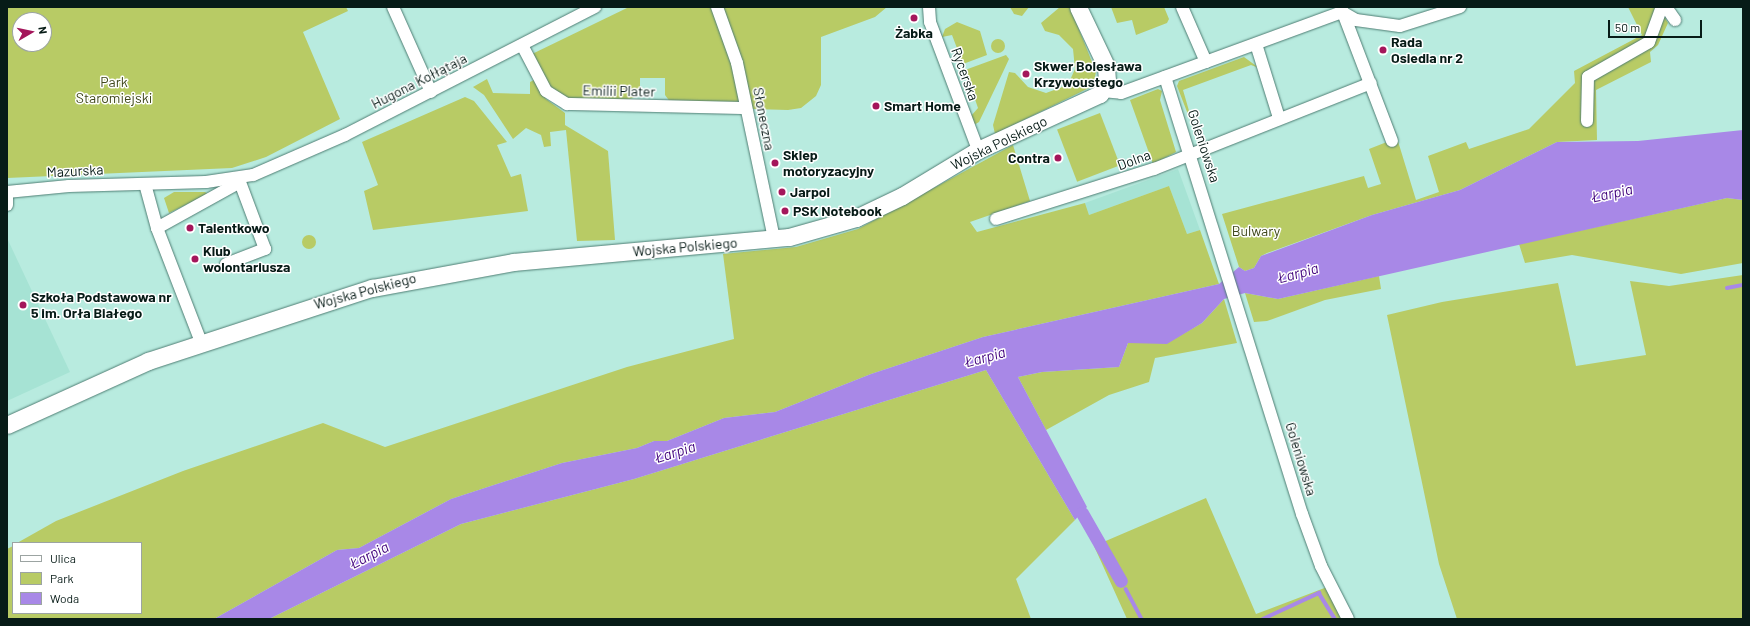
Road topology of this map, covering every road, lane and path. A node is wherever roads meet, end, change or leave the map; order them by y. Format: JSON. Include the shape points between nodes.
{"nodes":[{"id":1,"x":393,"y":7,"type":"edge"},
{"id":2,"x":595,"y":7,"type":"edge"},
{"id":3,"x":717,"y":7,"type":"edge"},
{"id":4,"x":929,"y":7,"type":"edge"},
{"id":5,"x":1078,"y":7,"type":"edge"},
{"id":6,"x":1090,"y":7,"type":"edge"},
{"id":7,"x":1182,"y":7,"type":"edge"},
{"id":8,"x":1460,"y":7,"type":"edge"},
{"id":9,"x":1662,"y":7,"type":"edge"},
{"id":10,"x":1666,"y":7,"type":"edge"},
{"id":11,"x":1342,"y":9,"type":"edge"},
{"id":12,"x":1675,"y":20,"type":"dead end"},
{"id":13,"x":1256,"y":44,"type":"junction"},
{"id":14,"x":522,"y":46,"type":"junction"},
{"id":15,"x":1099,"y":48,"type":"junction"},
{"id":16,"x":1206,"y":62,"type":"junction"},
{"id":17,"x":1165,"y":76,"type":"junction"},
{"id":18,"x":1371,"y":83,"type":"junction"},
{"id":19,"x":1103,"y":91,"type":"junction"},
{"id":20,"x":431,"y":92,"type":"junction"},
{"id":21,"x":746,"y":108,"type":"junction"},
{"id":22,"x":1279,"y":118,"type":"junction"},
{"id":23,"x":1587,"y":121,"type":"dead end"},
{"id":24,"x":1392,"y":141,"type":"dead end"},
{"id":25,"x":978,"y":150,"type":"junction"},
{"id":26,"x":1191,"y":153,"type":"junction"},
{"id":27,"x":253,"y":175,"type":"junction"},
{"id":28,"x":240,"y":182,"type":"junction"},
{"id":29,"x":145,"y":184,"type":"junction"},
{"id":30,"x":8,"y":198,"type":"edge"},
{"id":31,"x":996,"y":219,"type":"dead end"},
{"id":32,"x":157,"y":228,"type":"junction"},
{"id":33,"x":774,"y":239,"type":"junction"},
{"id":34,"x":226,"y":264,"type":"dead end"},
{"id":35,"x":201,"y":342,"type":"junction"},
{"id":36,"x":7,"y":425,"type":"edge"},
{"id":37,"x":1348,"y":619,"type":"edge"}],
"edges":[{"from":1,"to":20,"type":"street"},
{"from":2,"to":14,"type":"street","name":"Hugona Kołłątaja"},
{"from":3,"to":21,"type":"street","name":"Słoneczna","via":[[732,44]]},
{"from":4,"to":25,"type":"street","name":"Rycerska","via":[[930,22]]},
{"from":5,"to":15,"type":"street"},
{"from":6,"to":15,"type":"street"},
{"from":7,"to":16,"type":"street"},
{"from":8,"to":11,"type":"street","via":[[1400,26],[1356,20]]},
{"from":9,"to":23,"type":"street","via":[[1649,42],[1588,78]]},
{"from":10,"to":12,"type":"street"},
{"from":11,"to":13,"type":"street"},
{"from":11,"to":18,"type":"street"},
{"from":13,"to":16,"type":"street"},
{"from":13,"to":22,"type":"street"},
{"from":14,"to":20,"type":"street","name":"Hugona Kołłątaja"},
{"from":14,"to":21,"type":"street","name":"Emilii Plater","via":[[546,91],[567,104]]},
{"from":15,"to":19,"type":"street","via":[[1108,74]]},
{"from":16,"to":17,"type":"street"},
{"from":17,"to":19,"type":"street","via":[[1120,93]]},
{"from":17,"to":26,"type":"street","name":"Goleniowska"},
{"from":18,"to":22,"type":"street","name":"Dolna"},
{"from":18,"to":24,"type":"street"},
{"from":19,"to":25,"type":"street","name":"Wojska Polskiego","via":[[1091,101]]},
{"from":20,"to":27,"type":"street","name":"Hugona Kołłątaja","via":[[345,135]]},
{"from":21,"to":33,"type":"street","name":"Słoneczna"},
{"from":22,"to":26,"type":"street","name":"Dolna"},
{"from":25,"to":33,"type":"street","name":"Wojska Polskiego","via":[[869,212],[818,231]]},
{"from":26,"to":31,"type":"street","name":"Dolna","via":[[1074,197]]},
{"from":26,"to":37,"type":"street","name":"Goleniowska","via":[[1302,514],[1321,566]]},
{"from":27,"to":28,"type":"street","name":"Hugona Kołłątaja"},
{"from":27,"to":29,"type":"street","name":"Hugona Kołłątaja","via":[[230,181]]},
{"from":28,"to":32,"type":"street","name":"Hugona Kołłątaja"},
{"from":28,"to":34,"type":"street","via":[[265,249]]},
{"from":29,"to":30,"type":"street","name":"Mazurska"},
{"from":29,"to":32,"type":"street"},
{"from":32,"to":35,"type":"street"},
{"from":33,"to":35,"type":"street","name":"Wojska Polskiego","via":[[534,260],[445,272],[352,293]]},
{"from":35,"to":36,"type":"street","name":"Wojska Polskiego","via":[[120,372]]}]}
